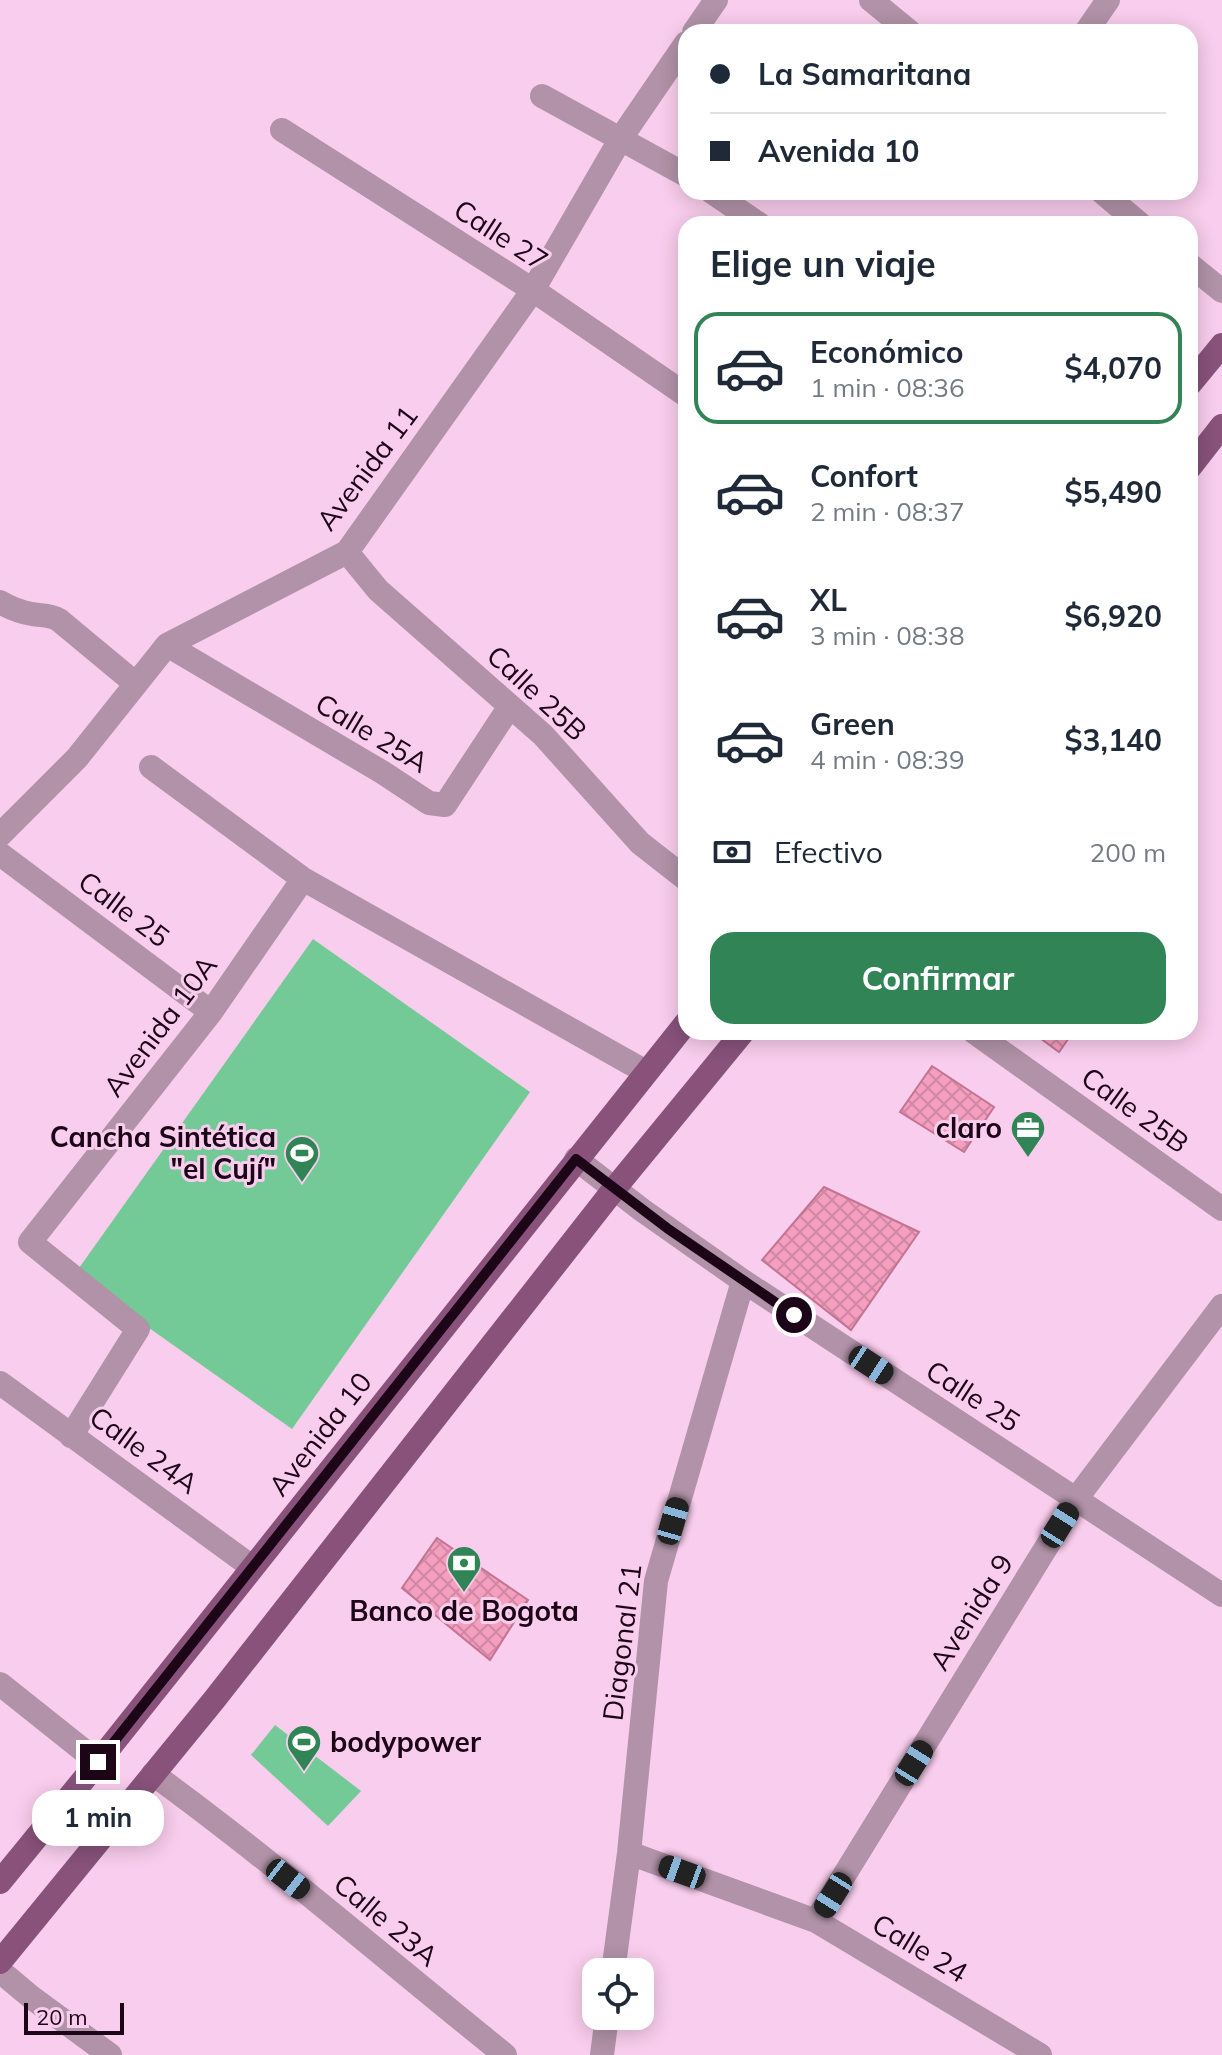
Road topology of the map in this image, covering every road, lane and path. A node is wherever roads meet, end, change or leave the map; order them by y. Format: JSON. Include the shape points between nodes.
{"nodes":[{"id":1,"x":716,"y":0,"type":"edge"},
{"id":2,"x":871,"y":0,"type":"edge"},
{"id":3,"x":1108,"y":0,"type":"edge"},
{"id":4,"x":700,"y":24,"type":"edge"},
{"id":5,"x":900,"y":24,"type":"edge"},
{"id":6,"x":1092,"y":24,"type":"edge"},
{"id":7,"x":678,"y":55,"type":"edge"},
{"id":8,"x":542,"y":96,"type":"dead end"},
{"id":9,"x":282,"y":130,"type":"dead end"},
{"id":10,"x":621,"y":138,"type":"junction"},
{"id":11,"x":678,"y":170,"type":"edge"},
{"id":12,"x":724,"y":200,"type":"edge"},
{"id":13,"x":1112,"y":200,"type":"edge"},
{"id":14,"x":747,"y":216,"type":"edge"},
{"id":15,"x":1130,"y":216,"type":"edge"},
{"id":16,"x":1198,"y":272,"type":"edge"},
{"id":17,"x":533,"y":290,"type":"junction"},
{"id":18,"x":1222,"y":291,"type":"edge"},
{"id":19,"x":1222,"y":345,"type":"edge"},
{"id":20,"x":1198,"y":374,"type":"edge"},
{"id":21,"x":678,"y":390,"type":"edge"},
{"id":22,"x":1222,"y":426,"type":"edge"},
{"id":23,"x":1198,"y":457,"type":"edge"},
{"id":24,"x":347,"y":552,"type":"junction"},
{"id":25,"x":0,"y":602,"type":"edge"},
{"id":26,"x":167,"y":645,"type":"junction"},
{"id":27,"x":136,"y":684,"type":"junction"},
{"id":28,"x":510,"y":706,"type":"junction"},
{"id":29,"x":151,"y":767,"type":"dead end"},
{"id":30,"x":0,"y":835,"type":"edge"},
{"id":31,"x":0,"y":854,"type":"edge"},
{"id":32,"x":678,"y":873,"type":"edge"},
{"id":33,"x":303,"y":879,"type":"junction"},
{"id":34,"x":211,"y":1012,"type":"junction"},
{"id":35,"x":678,"y":1033,"type":"edge"},
{"id":36,"x":736,"y":1040,"type":"edge"},
{"id":37,"x":985,"y":1040,"type":"edge"},
{"id":38,"x":646,"y":1072,"type":"junction"},
{"id":39,"x":576,"y":1159,"type":"junction"},
{"id":40,"x":615,"y":1188,"type":"junction"},
{"id":41,"x":1222,"y":1209,"type":"edge"},
{"id":42,"x":743,"y":1281,"type":"junction"},
{"id":43,"x":1222,"y":1306,"type":"edge"},
{"id":44,"x":0,"y":1383,"type":"edge"},
{"id":45,"x":71,"y":1436,"type":"junction"},
{"id":46,"x":1076,"y":1499,"type":"junction"},
{"id":47,"x":252,"y":1567,"type":"junction"},
{"id":48,"x":1222,"y":1595,"type":"edge"},
{"id":49,"x":0,"y":1684,"type":"edge"},
{"id":50,"x":98,"y":1762,"type":"junction"},
{"id":51,"x":153,"y":1774,"type":"junction"},
{"id":52,"x":629,"y":1853,"type":"junction"},
{"id":53,"x":0,"y":1882,"type":"edge"},
{"id":54,"x":816,"y":1921,"type":"junction"},
{"id":55,"x":615,"y":1958,"type":"edge"},
{"id":56,"x":0,"y":1962,"type":"edge"},
{"id":57,"x":0,"y":1971,"type":"edge"},
{"id":58,"x":605,"y":2030,"type":"edge"},
{"id":59,"x":110,"y":2055,"type":"edge"},
{"id":60,"x":505,"y":2055,"type":"edge"},
{"id":61,"x":602,"y":2055,"type":"edge"},
{"id":62,"x":1040,"y":2055,"type":"edge"}],
"edges":[{"from":1,"to":4,"type":"street"},
{"from":2,"to":5,"type":"street"},
{"from":3,"to":6,"type":"street"},
{"from":7,"to":10,"type":"street","name":"Avenida 11"},
{"from":8,"to":10,"type":"street"},
{"from":9,"to":17,"type":"street","name":"Calle 27"},
{"from":10,"to":11,"type":"street"},
{"from":10,"to":17,"type":"street","name":"Avenida 11"},
{"from":12,"to":14,"type":"street"},
{"from":13,"to":15,"type":"street"},
{"from":16,"to":18,"type":"street"},
{"from":17,"to":21,"type":"street","name":"Calle 27"},
{"from":17,"to":24,"type":"street","name":"Avenida 11"},
{"from":19,"to":20,"type":"main road"},
{"from":22,"to":23,"type":"main road"},
{"from":24,"to":26,"type":"street","name":"Avenida 11"},
{"from":24,"to":28,"type":"street","name":"Calle 25B","via":[[378,590]]},
{"from":25,"to":27,"type":"street","via":[[59,620]]},
{"from":26,"to":27,"type":"street","name":"Avenida 11"},
{"from":26,"to":28,"type":"street","name":"Calle 25A","via":[[429,803],[445,805]]},
{"from":27,"to":30,"type":"street","name":"Avenida 11","via":[[77,758]]},
{"from":28,"to":32,"type":"street","name":"Calle 25B","via":[[640,843]]},
{"from":29,"to":33,"type":"street"},
{"from":31,"to":34,"type":"street","name":"Calle 25"},
{"from":33,"to":34,"type":"street","name":"Avenida 10A"},
{"from":33,"to":38,"type":"street"},
{"from":34,"to":45,"type":"street","name":"Avenida 10A","via":[[30,1242],[138,1329]]},
{"from":35,"to":38,"type":"main road","name":"Avenida 10"},
{"from":36,"to":40,"type":"main road"},
{"from":37,"to":41,"type":"street","name":"Calle 25B"},
{"from":38,"to":39,"type":"main road","name":"Avenida 10"},
{"from":39,"to":40,"type":"street","name":"Calle 25"},
{"from":39,"to":47,"type":"main road","name":"Avenida 10"},
{"from":40,"to":42,"type":"street","name":"Calle 25"},
{"from":40,"to":51,"type":"main road"},
{"from":42,"to":46,"type":"street","name":"Calle 25"},
{"from":42,"to":52,"type":"street","name":"Diagonal 21","via":[[656,1581]]},
{"from":43,"to":46,"type":"street","name":"Avenida 9"},
{"from":44,"to":45,"type":"street","name":"Calle 24A"},
{"from":45,"to":47,"type":"street","name":"Calle 24A"},
{"from":46,"to":48,"type":"street","name":"Calle 25"},
{"from":46,"to":54,"type":"street","name":"Avenida 9"},
{"from":47,"to":50,"type":"main road","name":"Avenida 10"},
{"from":49,"to":50,"type":"street"},
{"from":50,"to":53,"type":"main road","name":"Avenida 10"},
{"from":51,"to":56,"type":"main road"},
{"from":51,"to":60,"type":"street","name":"Calle 23A"},
{"from":52,"to":54,"type":"street","name":"Calle 24"},
{"from":52,"to":55,"type":"street","name":"Diagonal 21"},
{"from":54,"to":62,"type":"street","name":"Calle 24"},
{"from":57,"to":59,"type":"street"},
{"from":58,"to":61,"type":"street"}]}
